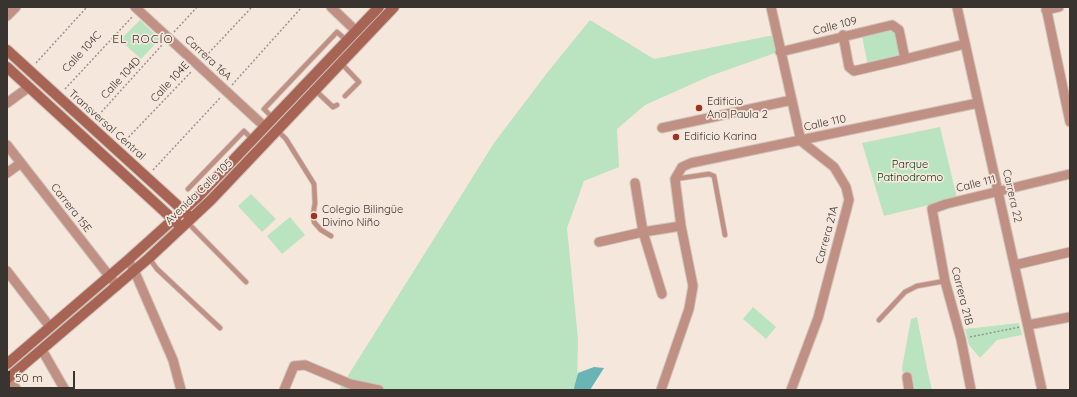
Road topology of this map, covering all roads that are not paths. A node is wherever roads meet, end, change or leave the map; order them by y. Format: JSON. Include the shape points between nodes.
{"nodes":[{"id":1,"x":16,"y":7,"type":"edge"},
{"id":2,"x":331,"y":7,"type":"edge"},
{"id":3,"x":379,"y":7,"type":"edge"},
{"id":4,"x":394,"y":7,"type":"edge"},
{"id":5,"x":771,"y":7,"type":"edge"},
{"id":6,"x":957,"y":7,"type":"edge"},
{"id":7,"x":1059,"y":7,"type":"edge"},
{"id":8,"x":137,"y":8,"type":"edge"},
{"id":9,"x":1046,"y":8,"type":"edge"},
{"id":10,"x":7,"y":16,"type":"edge"},
{"id":11,"x":355,"y":30,"type":"junction"},
{"id":12,"x":843,"y":36,"type":"junction"},
{"id":13,"x":965,"y":44,"type":"junction"},
{"id":14,"x":7,"y":50,"type":"edge"},
{"id":15,"x":780,"y":52,"type":"junction"},
{"id":16,"x":905,"y":59,"type":"junction"},
{"id":17,"x":341,"y":63,"type":"junction"},
{"id":18,"x":7,"y":67,"type":"edge"},
{"id":19,"x":29,"y":87,"type":"junction"},
{"id":20,"x":315,"y":90,"type":"junction"},
{"id":21,"x":1067,"y":94,"type":"edge"},
{"id":22,"x":345,"y":96,"type":"dead end"},
{"id":23,"x":792,"y":100,"type":"junction"},
{"id":24,"x":978,"y":102,"type":"junction"},
{"id":25,"x":7,"y":103,"type":"edge"},
{"id":26,"x":337,"y":105,"type":"dead end"},
{"id":27,"x":1070,"y":122,"type":"edge"},
{"id":28,"x":264,"y":126,"type":"junction"},
{"id":29,"x":662,"y":128,"type":"dead end"},
{"id":30,"x":277,"y":130,"type":"junction"},
{"id":31,"x":252,"y":139,"type":"junction"},
{"id":32,"x":801,"y":141,"type":"junction"},
{"id":33,"x":7,"y":145,"type":"edge"},
{"id":34,"x":21,"y":163,"type":"junction"},
{"id":35,"x":7,"y":173,"type":"edge"},
{"id":36,"x":1070,"y":174,"type":"edge"},
{"id":37,"x":677,"y":175,"type":"junction"},
{"id":38,"x":635,"y":182,"type":"dead end"},
{"id":39,"x":188,"y":189,"type":"dead end"},
{"id":40,"x":999,"y":191,"type":"junction"},
{"id":41,"x":934,"y":207,"type":"joint"},
{"id":42,"x":183,"y":211,"type":"junction"},
{"id":43,"x":173,"y":219,"type":"junction"},
{"id":44,"x":186,"y":222,"type":"junction"},
{"id":45,"x":681,"y":226,"type":"junction"},
{"id":46,"x":643,"y":232,"type":"junction"},
{"id":47,"x":725,"y":235,"type":"dead end"},
{"id":48,"x":331,"y":236,"type":"dead end"},
{"id":49,"x":599,"y":242,"type":"dead end"},
{"id":50,"x":1070,"y":252,"type":"edge"},
{"id":51,"x":149,"y":258,"type":"junction"},
{"id":52,"x":128,"y":260,"type":"junction"},
{"id":53,"x":1015,"y":265,"type":"junction"},
{"id":54,"x":7,"y":270,"type":"edge"},
{"id":55,"x":134,"y":270,"type":"junction"},
{"id":56,"x":110,"y":276,"type":"junction"},
{"id":57,"x":945,"y":281,"type":"junction"},
{"id":58,"x":246,"y":282,"type":"dead end"},
{"id":59,"x":117,"y":286,"type":"junction"},
{"id":60,"x":662,"y":294,"type":"dead end"},
{"id":61,"x":1070,"y":317,"type":"edge"},
{"id":62,"x":879,"y":320,"type":"dead end"},
{"id":63,"x":1028,"y":325,"type":"junction"},
{"id":64,"x":50,"y":327,"type":"junction"},
{"id":65,"x":220,"y":328,"type":"dead end"},
{"id":66,"x":42,"y":350,"type":"junction"},
{"id":67,"x":7,"y":364,"type":"edge"},
{"id":68,"x":7,"y":377,"type":"edge"},
{"id":69,"x":907,"y":377,"type":"dead end"},
{"id":70,"x":16,"y":390,"type":"edge"},
{"id":71,"x":65,"y":390,"type":"edge"},
{"id":72,"x":181,"y":390,"type":"edge"},
{"id":73,"x":284,"y":390,"type":"edge"},
{"id":74,"x":379,"y":390,"type":"edge"},
{"id":75,"x":661,"y":390,"type":"edge"},
{"id":76,"x":791,"y":390,"type":"edge"},
{"id":77,"x":909,"y":390,"type":"edge"},
{"id":78,"x":971,"y":390,"type":"edge"},
{"id":79,"x":1042,"y":390,"type":"edge"}],
"edges":[{"from":1,"to":10,"type":"street"},
{"from":2,"to":11,"type":"street"},
{"from":3,"to":11,"type":"main road","name":"Avenida Calle 105"},
{"from":4,"to":17,"type":"main road","name":"Avenida Calle 105"},
{"from":5,"to":15,"type":"street"},
{"from":6,"to":13,"type":"street","name":"Carrera 22"},
{"from":7,"to":9,"type":"street"},
{"from":8,"to":28,"type":"street","name":"Carrera 16A"},
{"from":9,"to":21,"type":"street"},
{"from":11,"to":28,"type":"main road","name":"Avenida Calle 105"},
{"from":12,"to":15,"type":"street","name":"Calle 109"},
{"from":12,"to":16,"type":"street","name":"Calle 109","via":[[892,25],[899,30]]},
{"from":12,"to":16,"type":"street","via":[[848,66],[854,70]]},
{"from":13,"to":16,"type":"street"},
{"from":13,"to":24,"type":"street","name":"Carrera 22"},
{"from":14,"to":42,"type":"main road","name":"Transversal Central"},
{"from":15,"to":23,"type":"street"},
{"from":17,"to":20,"type":"main road","name":"Avenida Calle 105"},
{"from":17,"to":22,"type":"lane","via":[[359,82]]},
{"from":18,"to":19,"type":"main road"},
{"from":19,"to":25,"type":"street"},
{"from":19,"to":43,"type":"main road"},
{"from":20,"to":26,"type":"lane","via":[[333,107]]},
{"from":20,"to":30,"type":"main road","name":"Avenida Calle 105"},
{"from":21,"to":27,"type":"street"},
{"from":23,"to":29,"type":"street"},
{"from":23,"to":32,"type":"street"},
{"from":24,"to":32,"type":"street","name":"Calle 110"},
{"from":24,"to":40,"type":"street","name":"Carrera 22"},
{"from":28,"to":31,"type":"main road","name":"Avenida Calle 105"},
{"from":30,"to":44,"type":"main road","name":"Avenida Calle 105","via":[[211,200]]},
{"from":30,"to":48,"type":"lane","via":[[286,139],[314,184],[314,222]]},
{"from":31,"to":39,"type":"lane","via":[[244,131]]},
{"from":31,"to":42,"type":"main road","name":"Avenida Calle 105"},
{"from":32,"to":37,"type":"street","name":"Calle 110","via":[[691,163],[682,167]]},
{"from":32,"to":76,"type":"street","name":"Carrera 21A","via":[[834,168],[846,187],[849,200],[818,318]]},
{"from":33,"to":34,"type":"street","name":"Carrera 15E"},
{"from":34,"to":35,"type":"street"},
{"from":34,"to":56,"type":"street","name":"Carrera 15E"},
{"from":36,"to":40,"type":"street","name":"Calle 111"},
{"from":37,"to":45,"type":"street"},
{"from":37,"to":47,"type":"lane","via":[[714,176]]},
{"from":38,"to":46,"type":"street"},
{"from":40,"to":41,"type":"street","name":"Calle 111"},
{"from":40,"to":53,"type":"street","name":"Carrera 22"},
{"from":41,"to":57,"type":"street","name":"Carrera 21B","via":[[932,212]]},
{"from":42,"to":43,"type":"main road","name":"Avenida Calle 105"},
{"from":42,"to":44,"type":"main road","name":"Transversal Central"},
{"from":43,"to":44,"type":"main road"},
{"from":43,"to":52,"type":"main road","name":"Avenida Calle 105"},
{"from":44,"to":51,"type":"main road","name":"Avenida Calle 105"},
{"from":44,"to":58,"type":"lane"},
{"from":45,"to":46,"type":"street"},
{"from":45,"to":75,"type":"street","via":[[693,286],[689,309]]},
{"from":46,"to":49,"type":"street"},
{"from":46,"to":60,"type":"street"},
{"from":50,"to":53,"type":"street"},
{"from":51,"to":55,"type":"main road","name":"Avenida Calle 105"},
{"from":51,"to":65,"type":"lane","via":[[157,269]]},
{"from":52,"to":55,"type":"street"},
{"from":52,"to":56,"type":"main road","name":"Avenida Calle 105"},
{"from":53,"to":63,"type":"street","name":"Carrera 22"},
{"from":54,"to":64,"type":"street"},
{"from":55,"to":59,"type":"main road","name":"Avenida Calle 105"},
{"from":55,"to":72,"type":"street","via":[[173,360]]},
{"from":56,"to":59,"type":"street","name":"Carrera 15E"},
{"from":56,"to":64,"type":"main road","name":"Avenida Calle 105"},
{"from":57,"to":62,"type":"lane","via":[[918,286],[905,292]]},
{"from":57,"to":78,"type":"street","name":"Carrera 21B","via":[[961,339]]},
{"from":59,"to":66,"type":"main road","name":"Avenida Calle 105"},
{"from":61,"to":63,"type":"street"},
{"from":63,"to":79,"type":"street","name":"Carrera 22"},
{"from":64,"to":67,"type":"main road","name":"Avenida Calle 105"},
{"from":66,"to":68,"type":"main road","name":"Avenida Calle 105"},
{"from":66,"to":71,"type":"street"},
{"from":68,"to":70,"type":"street"},
{"from":69,"to":77,"type":"street"},
{"from":73,"to":74,"type":"street","via":[[294,366],[305,365],[350,384]]}]}
